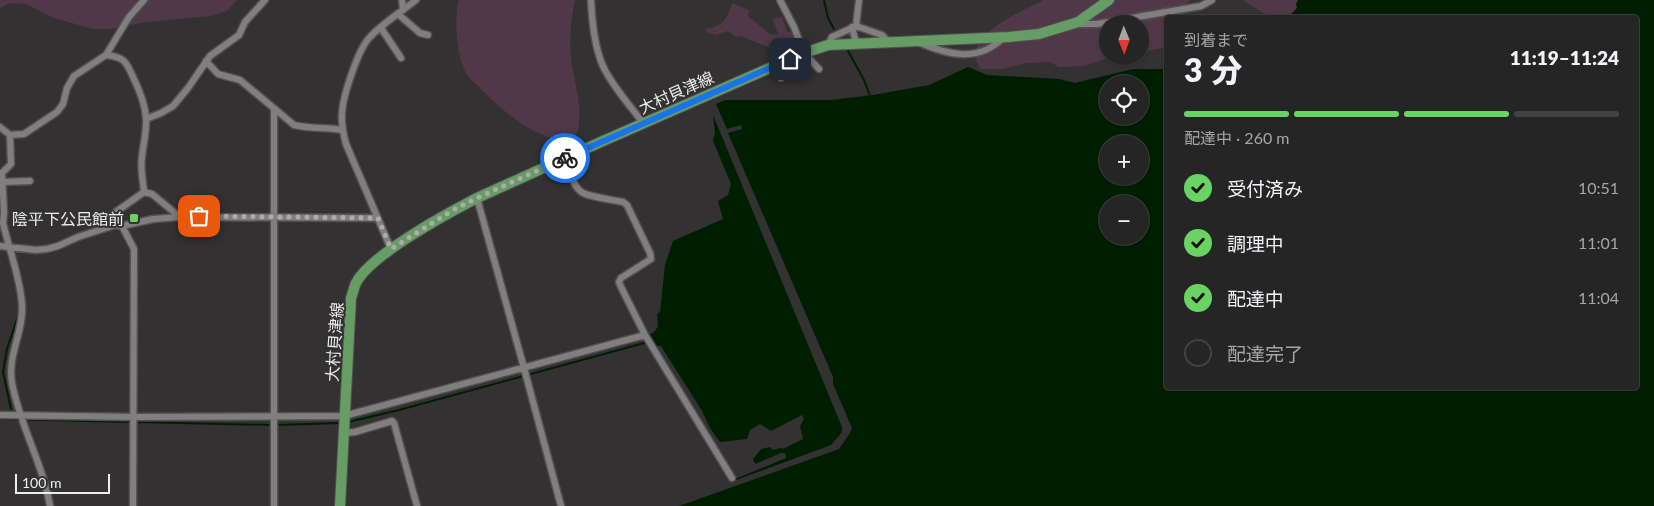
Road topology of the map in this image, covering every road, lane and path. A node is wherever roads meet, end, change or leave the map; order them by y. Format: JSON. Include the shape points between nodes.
{"nodes":[{"id":1,"x":144,"y":0,"type":"edge"},
{"id":2,"x":265,"y":0,"type":"edge"},
{"id":3,"x":402,"y":0,"type":"edge"},
{"id":4,"x":416,"y":0,"type":"edge"},
{"id":5,"x":591,"y":0,"type":"edge"},
{"id":6,"x":780,"y":0,"type":"edge"},
{"id":7,"x":859,"y":0,"type":"edge"},
{"id":8,"x":1110,"y":0,"type":"edge"},
{"id":9,"x":1212,"y":0,"type":"edge"},
{"id":10,"x":400,"y":12,"type":"junction"},
{"id":11,"x":1073,"y":24,"type":"junction"},
{"id":12,"x":854,"y":27,"type":"junction"},
{"id":13,"x":381,"y":28,"type":"junction"},
{"id":14,"x":428,"y":35,"type":"dead end"},
{"id":15,"x":1004,"y":37,"type":"junction"},
{"id":16,"x":915,"y":41,"type":"junction"},
{"id":17,"x":888,"y":42,"type":"junction"},
{"id":18,"x":856,"y":43,"type":"junction"},
{"id":19,"x":828,"y":45,"type":"junction"},
{"id":20,"x":804,"y":53,"type":"junction"},
{"id":21,"x":106,"y":55,"type":"junction"},
{"id":22,"x":401,"y":58,"type":"dead end"},
{"id":23,"x":206,"y":61,"type":"junction"},
{"id":24,"x":780,"y":64,"type":"junction"},
{"id":25,"x":819,"y":69,"type":"dead end"},
{"id":26,"x":781,"y":78,"type":"dead end"},
{"id":27,"x":274,"y":109,"type":"junction"},
{"id":28,"x":146,"y":119,"type":"junction"},
{"id":29,"x":643,"y":123,"type":"junction"},
{"id":30,"x":0,"y":127,"type":"edge"},
{"id":31,"x":342,"y":130,"type":"junction"},
{"id":32,"x":10,"y":135,"type":"junction"},
{"id":33,"x":565,"y":157,"type":"junction"},
{"id":34,"x":30,"y":181,"type":"dead end"},
{"id":35,"x":3,"y":182,"type":"junction"},
{"id":36,"x":144,"y":192,"type":"junction"},
{"id":37,"x":477,"y":198,"type":"junction"},
{"id":38,"x":274,"y":216,"type":"junction"},
{"id":39,"x":180,"y":217,"type":"junction"},
{"id":40,"x":378,"y":218,"type":"junction"},
{"id":41,"x":118,"y":226,"type":"junction"},
{"id":42,"x":0,"y":246,"type":"edge"},
{"id":43,"x":9,"y":247,"type":"junction"},
{"id":44,"x":391,"y":249,"type":"junction"},
{"id":45,"x":646,"y":336,"type":"junction"},
{"id":46,"x":524,"y":369,"type":"junction"},
{"id":47,"x":0,"y":415,"type":"edge"},
{"id":48,"x":21,"y":417,"type":"junction"},
{"id":49,"x":274,"y":418,"type":"junction"},
{"id":50,"x":134,"y":420,"type":"junction"},
{"id":51,"x":344,"y":423,"type":"junction"},
{"id":52,"x":732,"y":478,"type":"dead end"},
{"id":53,"x":50,"y":506,"type":"edge"},
{"id":54,"x":133,"y":506,"type":"edge"},
{"id":55,"x":274,"y":506,"type":"edge"},
{"id":56,"x":340,"y":506,"type":"edge"},
{"id":57,"x":417,"y":506,"type":"edge"},
{"id":58,"x":561,"y":506,"type":"edge"}],
"edges":[{"from":1,"to":21,"type":"street"},
{"from":2,"to":23,"type":"street","via":[[245,22],[239,35]]},
{"from":3,"to":10,"type":"street"},
{"from":4,"to":10,"type":"street"},
{"from":5,"to":29,"type":"street","via":[[592,20],[606,72]]},
{"from":6,"to":20,"type":"street"},
{"from":7,"to":12,"type":"street"},
{"from":8,"to":11,"type":"main road","name":"大村貝津線"},
{"from":9,"to":11,"type":"street","via":[[1201,6],[1096,24]]},
{"from":10,"to":13,"type":"street"},
{"from":10,"to":14,"type":"street","via":[[420,33]]},
{"from":11,"to":15,"type":"main road","name":"大村貝津線","via":[[1039,34]]},
{"from":12,"to":17,"type":"street","via":[[882,34]]},
{"from":12,"to":18,"type":"street"},
{"from":12,"to":19,"type":"street","via":[[832,37]]},
{"from":13,"to":22,"type":"street"},
{"from":13,"to":31,"type":"street","via":[[369,37],[361,50],[342,111]]},
{"from":15,"to":16,"type":"main road","name":"大村貝津線"},
{"from":15,"to":16,"type":"street","via":[[996,46],[968,54],[953,54]]},
{"from":16,"to":17,"type":"main road","name":"大村貝津線"},
{"from":17,"to":18,"type":"main road","name":"大村貝津線"},
{"from":18,"to":19,"type":"main road","name":"大村貝津線"},
{"from":19,"to":20,"type":"main road","name":"大村貝津線"},
{"from":20,"to":24,"type":"main road","name":"大村貝津線"},
{"from":20,"to":25,"type":"street"},
{"from":21,"to":28,"type":"street","via":[[117,56],[128,66],[140,92]]},
{"from":21,"to":32,"type":"street","via":[[74,76],[57,112],[24,134]]},
{"from":23,"to":27,"type":"street","via":[[218,74],[240,80]]},
{"from":23,"to":28,"type":"street","via":[[173,106]]},
{"from":24,"to":26,"type":"street"},
{"from":24,"to":29,"type":"main road","name":"大村貝津線"},
{"from":27,"to":31,"type":"street","via":[[294,125]]},
{"from":27,"to":38,"type":"street"},
{"from":28,"to":36,"type":"street","via":[[142,157]]},
{"from":29,"to":33,"type":"main road","name":"大村貝津線"},
{"from":30,"to":32,"type":"street"},
{"from":31,"to":40,"type":"street"},
{"from":32,"to":35,"type":"street","via":[[11,164],[2,173]]},
{"from":33,"to":37,"type":"main road","name":"大村貝津線"},
{"from":33,"to":45,"type":"street","via":[[572,178],[583,193],[627,205],[650,253],[651,259],[619,282]]},
{"from":34,"to":35,"type":"street"},
{"from":35,"to":43,"type":"street","via":[[3,223]]},
{"from":36,"to":39,"type":"street","via":[[152,194]]},
{"from":36,"to":41,"type":"street","via":[[113,214]]},
{"from":37,"to":44,"type":"main road","name":"大村貝津線"},
{"from":37,"to":46,"type":"street"},
{"from":38,"to":39,"type":"street"},
{"from":38,"to":40,"type":"street"},
{"from":38,"to":49,"type":"street"},
{"from":39,"to":41,"type":"street"},
{"from":40,"to":44,"type":"street"},
{"from":41,"to":43,"type":"street","via":[[58,246],[36,250]]},
{"from":41,"to":50,"type":"street","via":[[134,249]]},
{"from":42,"to":43,"type":"street"},
{"from":43,"to":48,"type":"street","via":[[22,304],[10,366]]},
{"from":44,"to":51,"type":"main road","name":"大村貝津線","via":[[356,282],[351,298]]},
{"from":45,"to":46,"type":"street"},
{"from":45,"to":52,"type":"street"},
{"from":46,"to":51,"type":"street"},
{"from":46,"to":58,"type":"street"},
{"from":47,"to":48,"type":"street"},
{"from":48,"to":50,"type":"street"},
{"from":48,"to":53,"type":"street","via":[[47,485]]},
{"from":49,"to":50,"type":"street"},
{"from":49,"to":51,"type":"street"},
{"from":49,"to":55,"type":"street"},
{"from":50,"to":54,"type":"street"},
{"from":51,"to":56,"type":"main road","name":"大村貝津線"},
{"from":51,"to":57,"type":"street","via":[[355,432],[394,423]]}]}
